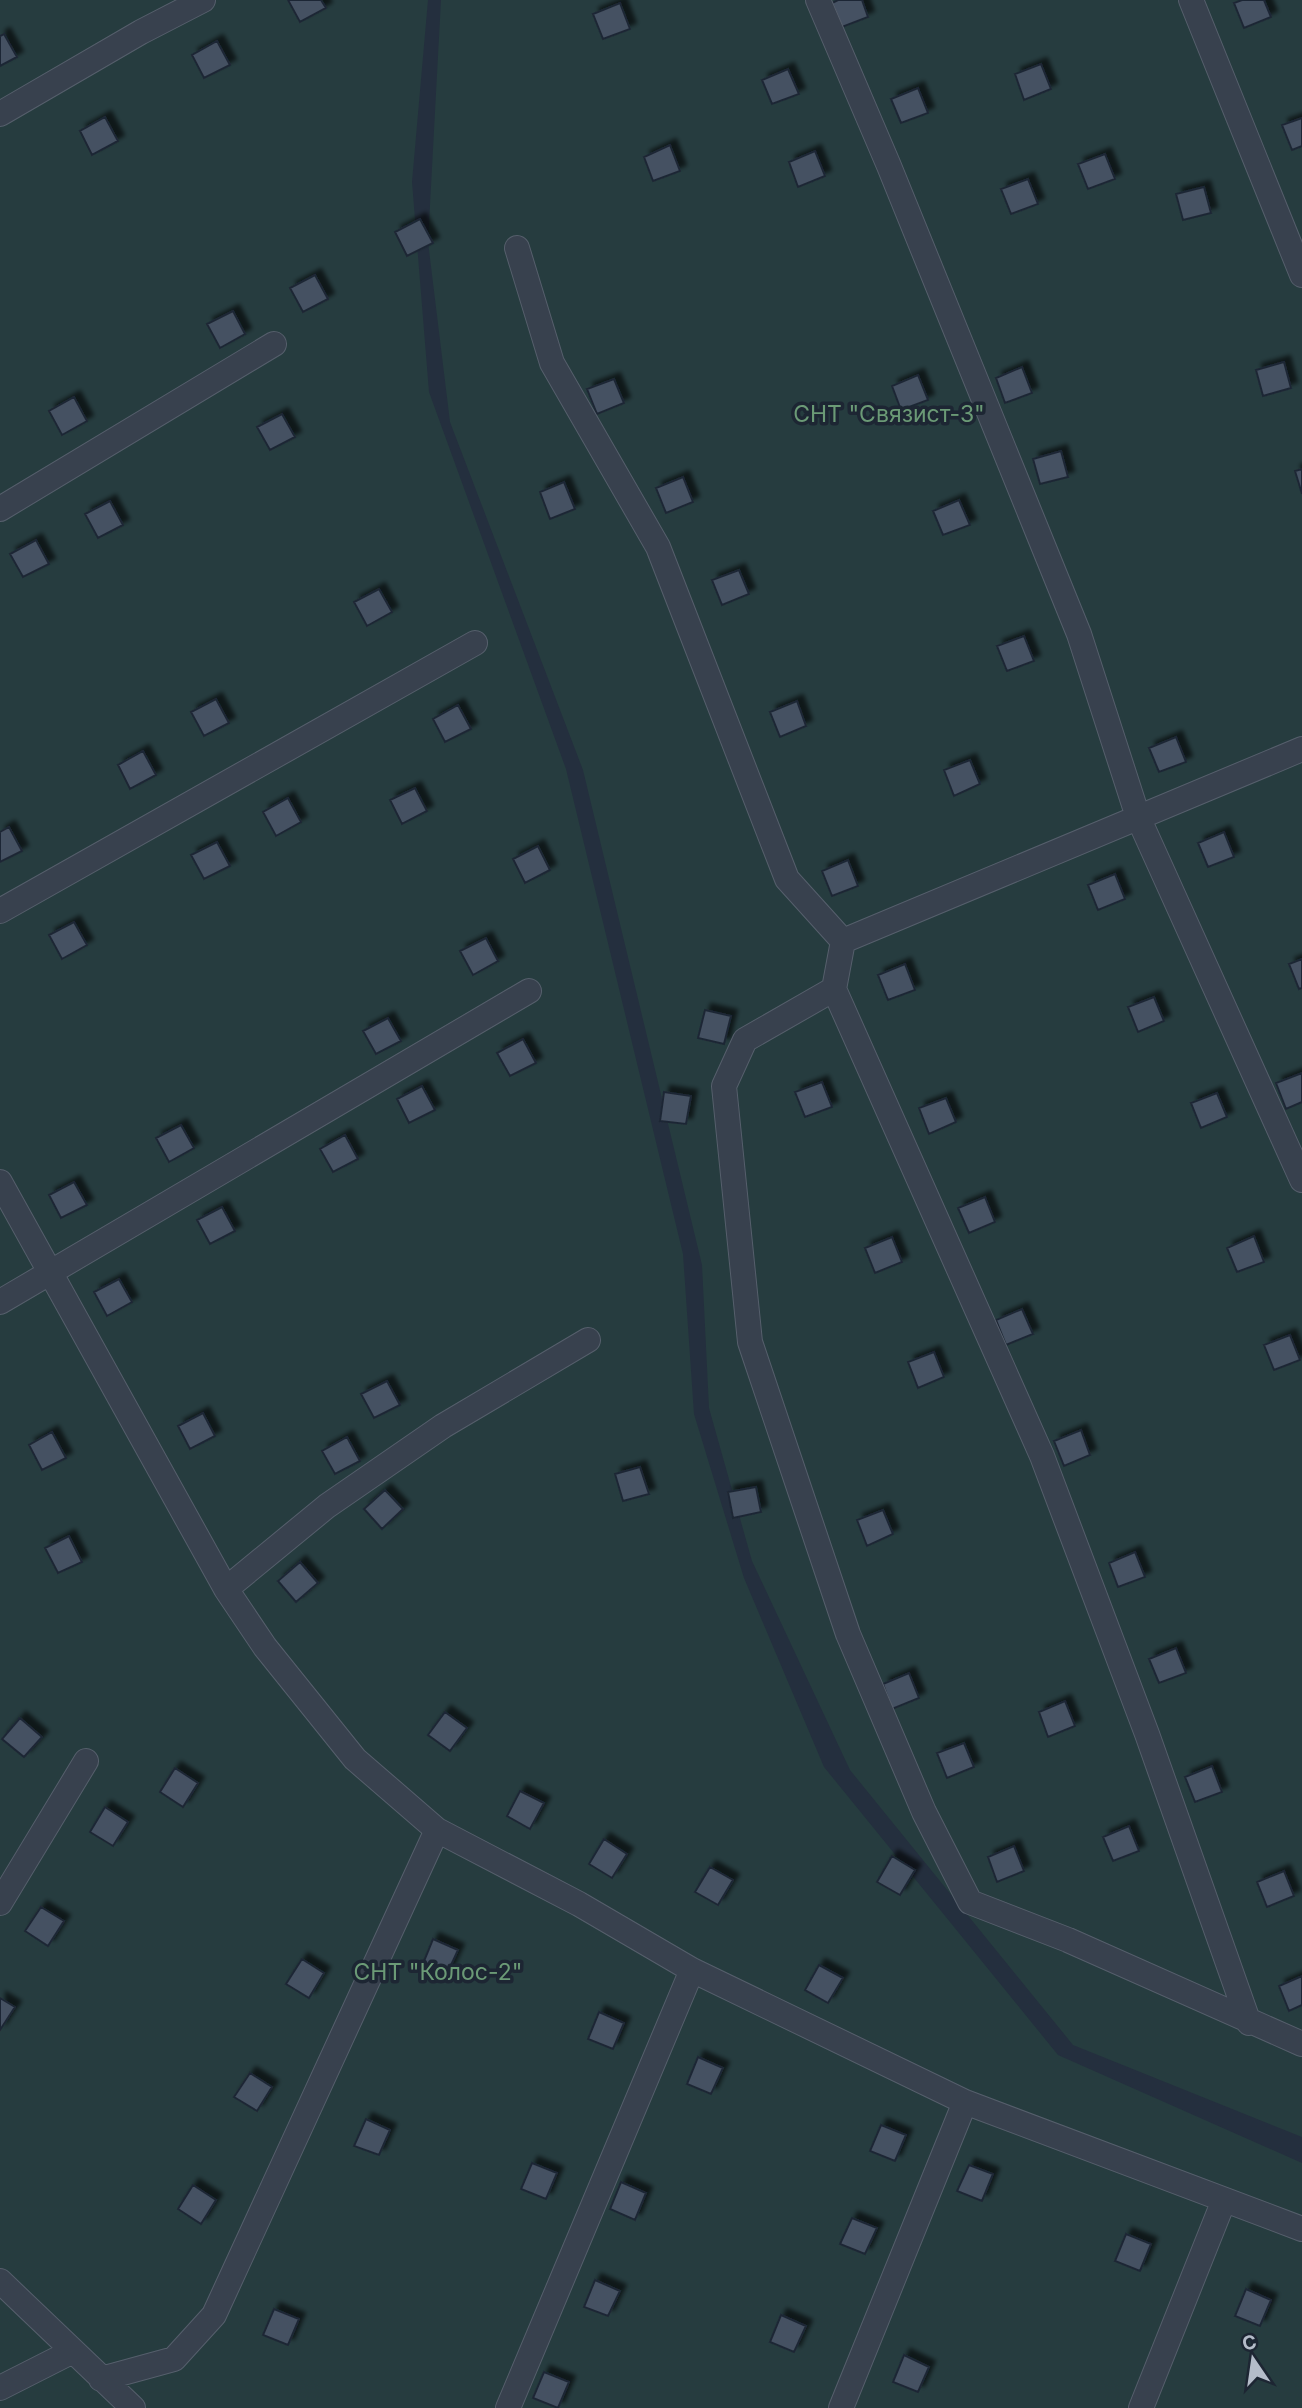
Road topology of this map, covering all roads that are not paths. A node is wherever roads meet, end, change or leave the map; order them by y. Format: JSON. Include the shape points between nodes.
{"nodes":[{"id":1,"x":204,"y":0,"type":"edge"},
{"id":2,"x":818,"y":0,"type":"edge"},
{"id":3,"x":1191,"y":0,"type":"edge"},
{"id":4,"x":0,"y":114,"type":"edge"},
{"id":5,"x":517,"y":248,"type":"dead end"},
{"id":6,"x":1302,"y":275,"type":"edge"},
{"id":7,"x":274,"y":344,"type":"dead end"},
{"id":8,"x":0,"y":509,"type":"edge"},
{"id":9,"x":475,"y":643,"type":"dead end"},
{"id":10,"x":1302,"y":749,"type":"edge"},
{"id":11,"x":1138,"y":817,"type":"junction"},
{"id":12,"x":0,"y":911,"type":"edge"},
{"id":13,"x":843,"y":941,"type":"junction"},
{"id":14,"x":834,"y":989,"type":"junction"},
{"id":15,"x":529,"y":991,"type":"dead end"},
{"id":16,"x":1302,"y":1180,"type":"edge"},
{"id":17,"x":0,"y":1182,"type":"edge"},
{"id":18,"x":50,"y":1272,"type":"junction"},
{"id":19,"x":0,"y":1302,"type":"edge"},
{"id":20,"x":588,"y":1340,"type":"dead end"},
{"id":21,"x":226,"y":1589,"type":"junction"},
{"id":22,"x":86,"y":1761,"type":"dead end"},
{"id":23,"x":437,"y":1829,"type":"junction"},
{"id":24,"x":0,"y":1903,"type":"edge"},
{"id":25,"x":692,"y":1970,"type":"junction"},
{"id":26,"x":1249,"y":2023,"type":"junction"},
{"id":27,"x":1302,"y":2044,"type":"edge"},
{"id":28,"x":965,"y":2102,"type":"junction"},
{"id":29,"x":1224,"y":2200,"type":"junction"},
{"id":30,"x":1302,"y":2229,"type":"edge"},
{"id":31,"x":0,"y":2281,"type":"edge"},
{"id":32,"x":73,"y":2351,"type":"junction"},
{"id":33,"x":101,"y":2379,"type":"junction"},
{"id":34,"x":0,"y":2388,"type":"edge"},
{"id":35,"x":133,"y":2408,"type":"edge"},
{"id":36,"x":508,"y":2408,"type":"edge"},
{"id":37,"x":841,"y":2408,"type":"edge"},
{"id":38,"x":1141,"y":2408,"type":"edge"}],
"edges":[{"from":1,"to":4,"type":"lane"},
{"from":2,"to":11,"type":"lane","via":[[1079,634]]},
{"from":3,"to":6,"type":"lane"},
{"from":5,"to":13,"type":"lane","via":[[552,363],[658,547],[787,880]]},
{"from":7,"to":8,"type":"lane"},
{"from":9,"to":12,"type":"lane"},
{"from":10,"to":11,"type":"lane"},
{"from":11,"to":13,"type":"lane"},
{"from":11,"to":16,"type":"lane"},
{"from":13,"to":14,"type":"lane"},
{"from":14,"to":26,"type":"lane","via":[[1042,1456]]},
{"from":14,"to":26,"type":"lane","via":[[745,1040],[724,1086],[750,1342],[848,1634],[924,1812],[970,1902],[1068,1940]]},
{"from":15,"to":18,"type":"lane"},
{"from":17,"to":18,"type":"lane"},
{"from":18,"to":19,"type":"lane"},
{"from":18,"to":21,"type":"lane"},
{"from":20,"to":21,"type":"lane","via":[[443,1426],[327,1506]]},
{"from":21,"to":23,"type":"lane","via":[[265,1647],[355,1759]]},
{"from":22,"to":24,"type":"lane"},
{"from":23,"to":25,"type":"lane"},
{"from":23,"to":33,"type":"lane","via":[[214,2315],[174,2359]]},
{"from":25,"to":28,"type":"lane"},
{"from":25,"to":36,"type":"lane"},
{"from":26,"to":27,"type":"lane"},
{"from":28,"to":29,"type":"lane"},
{"from":28,"to":37,"type":"lane"},
{"from":29,"to":30,"type":"lane"},
{"from":29,"to":38,"type":"lane"},
{"from":31,"to":32,"type":"lane"},
{"from":32,"to":33,"type":"lane"},
{"from":32,"to":34,"type":"lane"},
{"from":33,"to":35,"type":"lane"}]}
